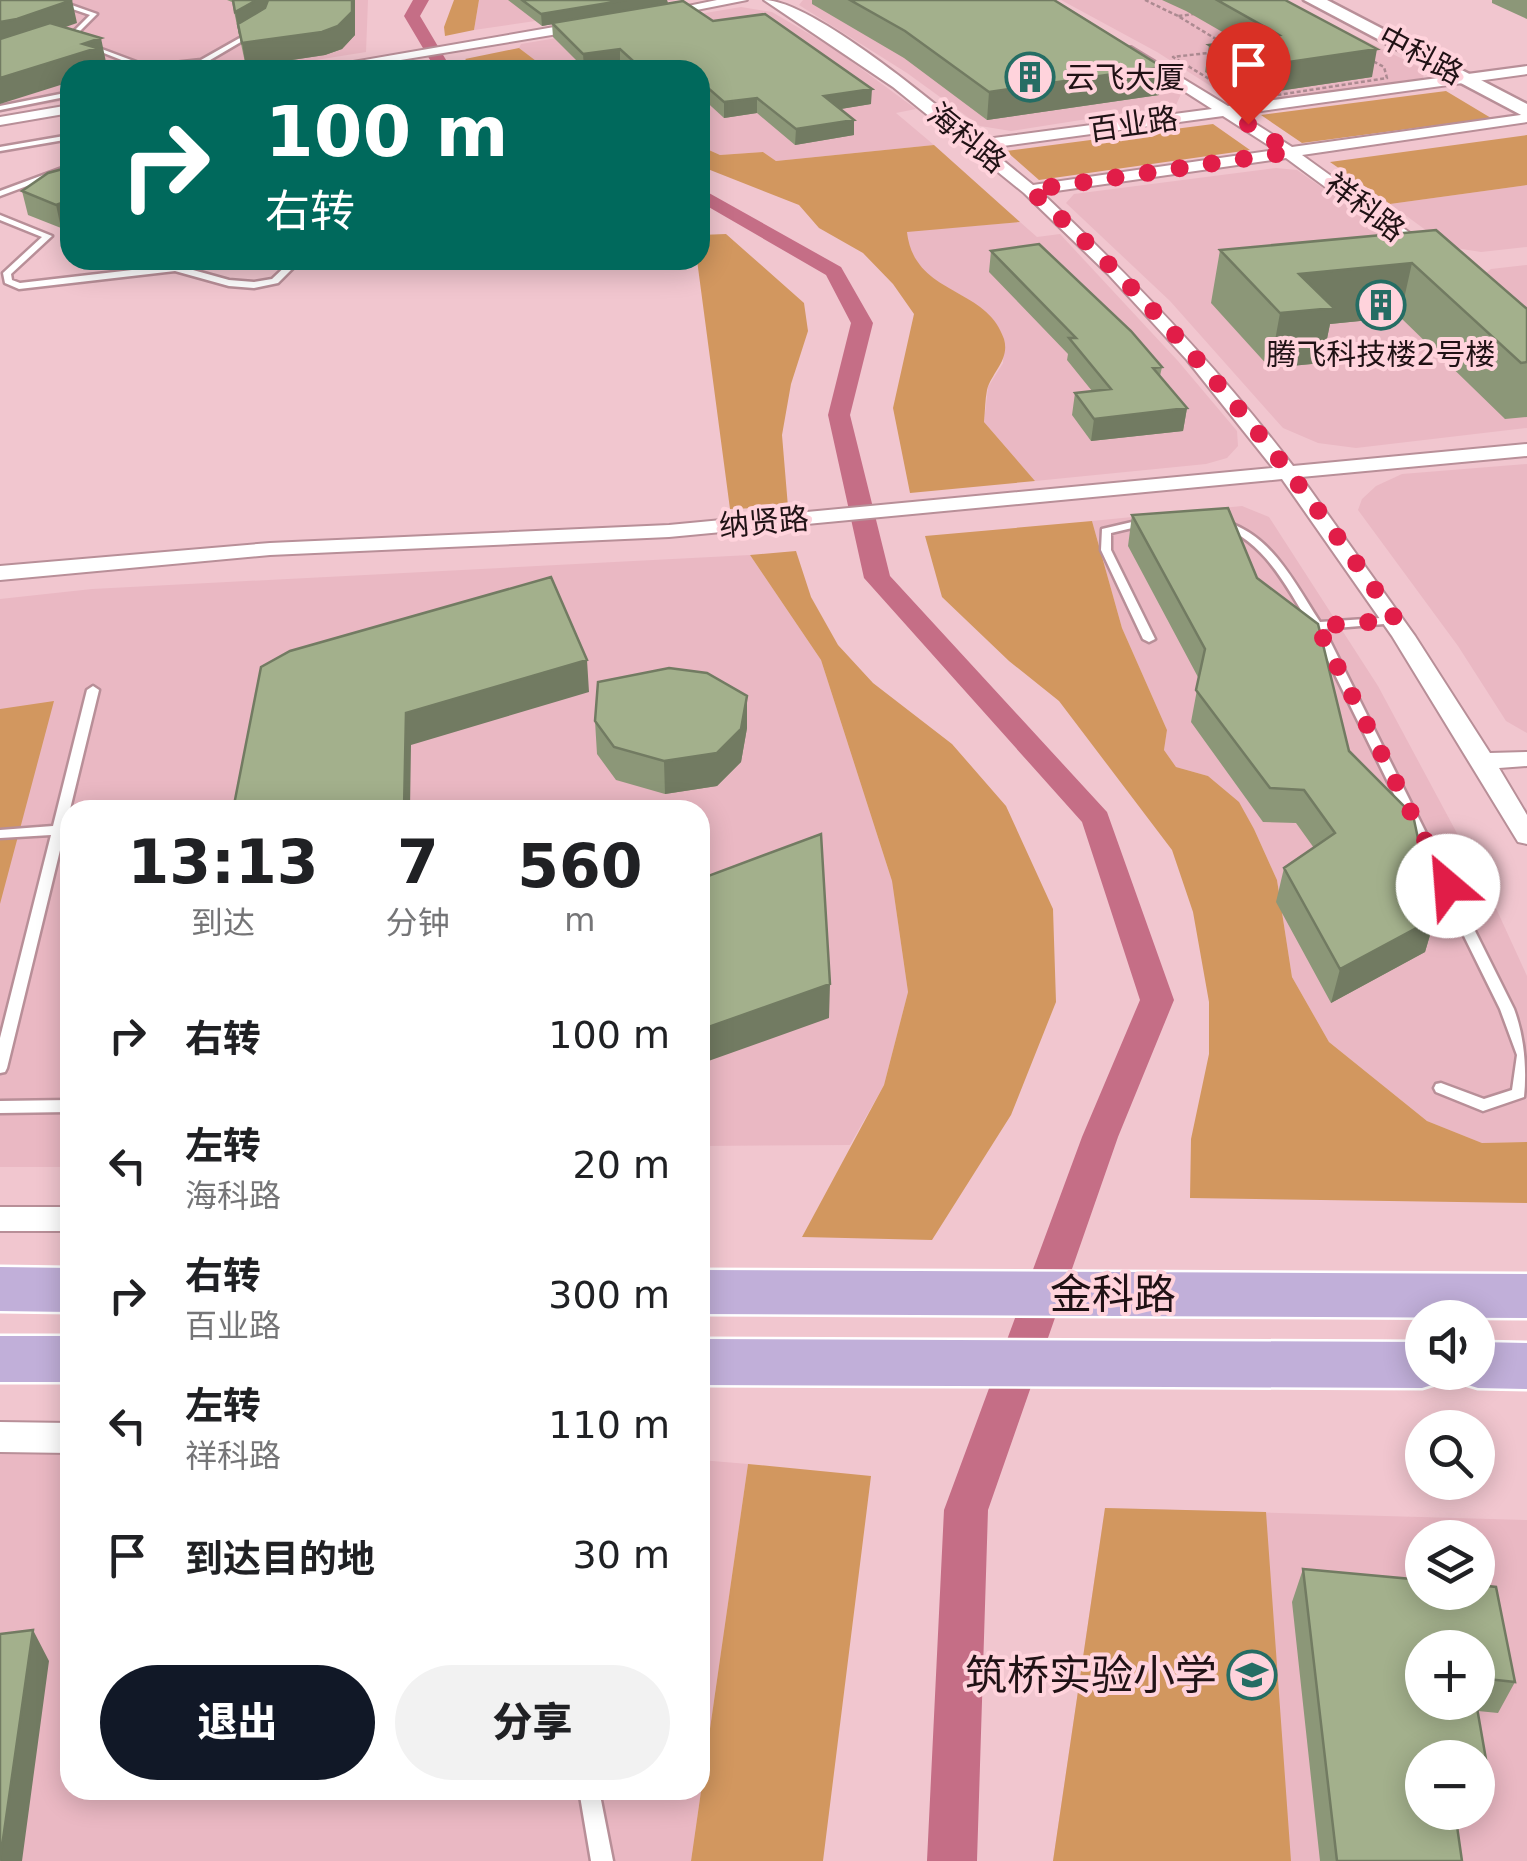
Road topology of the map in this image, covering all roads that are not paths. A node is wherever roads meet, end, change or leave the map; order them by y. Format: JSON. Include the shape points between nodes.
{"nodes":[{"id":1,"x":63,"y":0,"type":"edge"},
{"id":2,"x":741,"y":0,"type":"edge"},
{"id":3,"x":770,"y":0,"type":"edge"},
{"id":4,"x":1313,"y":0,"type":"edge"},
{"id":5,"x":1335,"y":0,"type":"edge"},
{"id":6,"x":631,"y":18,"type":"edge"},
{"id":7,"x":613,"y":22,"type":"edge"},
{"id":8,"x":263,"y":29,"type":"edge"},
{"id":9,"x":1114,"y":41,"type":"edge"},
{"id":10,"x":119,"y":60,"type":"edge"},
{"id":11,"x":214,"y":60,"type":"edge"},
{"id":12,"x":381,"y":60,"type":"edge"},
{"id":13,"x":1527,"y":70,"type":"edge"},
{"id":14,"x":1476,"y":77,"type":"junction"},
{"id":15,"x":60,"y":96,"type":"edge"},
{"id":16,"x":1527,"y":99,"type":"edge"},
{"id":17,"x":0,"y":108,"type":"edge"},
{"id":18,"x":60,"y":111,"type":"edge"},
{"id":19,"x":1228,"y":111,"type":"junction"},
{"id":20,"x":1527,"y":115,"type":"edge"},
{"id":21,"x":0,"y":121,"type":"edge"},
{"id":22,"x":60,"y":139,"type":"edge"},
{"id":23,"x":977,"y":145,"type":"junction"},
{"id":24,"x":0,"y":149,"type":"edge"},
{"id":25,"x":1290,"y":152,"type":"junction"},
{"id":26,"x":60,"y":171,"type":"edge"},
{"id":27,"x":1030,"y":190,"type":"junction"},
{"id":28,"x":0,"y":194,"type":"edge"},
{"id":29,"x":0,"y":217,"type":"edge"},
{"id":30,"x":1442,"y":265,"type":"edge"},
{"id":31,"x":158,"y":270,"type":"edge"},
{"id":32,"x":182,"y":270,"type":"edge"},
{"id":33,"x":286,"y":270,"type":"edge"},
{"id":34,"x":1527,"y":450,"type":"edge"},
{"id":35,"x":1288,"y":473,"type":"junction"},
{"id":36,"x":1161,"y":520,"type":"edge"},
{"id":37,"x":1206,"y":520,"type":"edge"},
{"id":38,"x":0,"y":573,"type":"edge"},
{"id":39,"x":1396,"y":620,"type":"junction"},
{"id":40,"x":1317,"y":626,"type":"junction"},
{"id":41,"x":1148,"y":639,"type":"dead end"},
{"id":42,"x":93,"y":690,"type":"dead end"},
{"id":43,"x":1527,"y":759,"type":"edge"},
{"id":44,"x":1484,"y":761,"type":"junction"},
{"id":45,"x":66,"y":800,"type":"edge"},
{"id":46,"x":60,"y":826,"type":"edge"},
{"id":47,"x":59,"y":830,"type":"junction"},
{"id":48,"x":0,"y":834,"type":"edge"},
{"id":49,"x":1527,"y":836,"type":"edge"},
{"id":50,"x":0,"y":1068,"type":"edge"},
{"id":51,"x":1441,"y":1088,"type":"dead end"},
{"id":52,"x":0,"y":1106,"type":"edge"},
{"id":53,"x":60,"y":1106,"type":"edge"},
{"id":54,"x":0,"y":1218,"type":"edge"},
{"id":55,"x":60,"y":1219,"type":"edge"},
{"id":56,"x":0,"y":1289,"type":"edge"},
{"id":57,"x":60,"y":1290,"type":"edge"},
{"id":58,"x":710,"y":1292,"type":"edge"},
{"id":59,"x":1527,"y":1296,"type":"edge"},
{"id":60,"x":0,"y":1359,"type":"edge"},
{"id":61,"x":60,"y":1359,"type":"edge"},
{"id":62,"x":710,"y":1362,"type":"edge"},
{"id":63,"x":1405,"y":1365,"type":"edge"},
{"id":64,"x":1495,"y":1365,"type":"edge"},
{"id":65,"x":1527,"y":1366,"type":"edge"},
{"id":66,"x":0,"y":1438,"type":"edge"},
{"id":67,"x":60,"y":1438,"type":"edge"},
{"id":68,"x":591,"y":1800,"type":"edge"},
{"id":69,"x":602,"y":1861,"type":"edge"}],
"edges":[{"from":1,"to":10,"type":"lane","via":[[57,2],[94,14],[65,40]]},
{"from":2,"to":6,"type":"street"},
{"from":3,"to":23,"type":"street","name":"海科路","via":[[866,61]]},
{"from":4,"to":14,"type":"street","name":"中科路"},
{"from":5,"to":14,"type":"street","name":"中科路"},
{"from":7,"to":12,"type":"street"},
{"from":8,"to":11,"type":"lane"},
{"from":9,"to":19,"type":"street","name":"祥科路"},
{"from":13,"to":14,"type":"street","name":"百业路"},
{"from":14,"to":16,"type":"street","name":"中科路"},
{"from":14,"to":19,"type":"street","name":"百业路"},
{"from":14,"to":20,"type":"street","name":"中科路"},
{"from":15,"to":17,"type":"lane"},
{"from":18,"to":21,"type":"street"},
{"from":19,"to":23,"type":"street","name":"百业路"},
{"from":19,"to":25,"type":"street","name":"祥科路"},
{"from":20,"to":25,"type":"street","name":"百业路"},
{"from":22,"to":24,"type":"lane"},
{"from":23,"to":27,"type":"street","name":"海科路"},
{"from":25,"to":27,"type":"street","name":"百业路"},
{"from":25,"to":30,"type":"street","name":"祥科路"},
{"from":26,"to":28,"type":"lane"},
{"from":27,"to":35,"type":"street","name":"海科路","via":[[1188,348]]},
{"from":29,"to":31,"type":"lane","via":[[48,236],[8,272],[8,282],[18,286]]},
{"from":32,"to":33,"type":"lane","via":[[254,285],[276,281]]},
{"from":34,"to":35,"type":"street","name":"纳贤路"},
{"from":35,"to":38,"type":"street","name":"纳贤路","via":[[778,522],[195,554]]},
{"from":35,"to":39,"type":"street","name":"海科路"},
{"from":36,"to":41,"type":"lane","via":[[1106,531],[1106,550]]},
{"from":37,"to":40,"type":"lane","via":[[1232,524],[1261,544]]},
{"from":39,"to":40,"type":"lane"},
{"from":39,"to":44,"type":"street","name":"海科路"},
{"from":40,"to":51,"type":"lane","via":[[1481,951],[1524,1056],[1519,1093],[1483,1104]]},
{"from":42,"to":45,"type":"lane"},
{"from":43,"to":44,"type":"street"},
{"from":44,"to":49,"type":"street","name":"海科路"},
{"from":46,"to":47,"type":"lane"},
{"from":47,"to":48,"type":"lane"},
{"from":47,"to":50,"type":"lane"},
{"from":52,"to":53,"type":"lane"},
{"from":54,"to":55,"type":"street"},
{"from":56,"to":57,"type":"main road"},
{"from":58,"to":59,"type":"main road","name":"金科路"},
{"from":60,"to":61,"type":"main road"},
{"from":62,"to":63,"type":"main road","name":"金科路"},
{"from":64,"to":65,"type":"main road"},
{"from":66,"to":67,"type":"street"},
{"from":68,"to":69,"type":"lane"}]}
